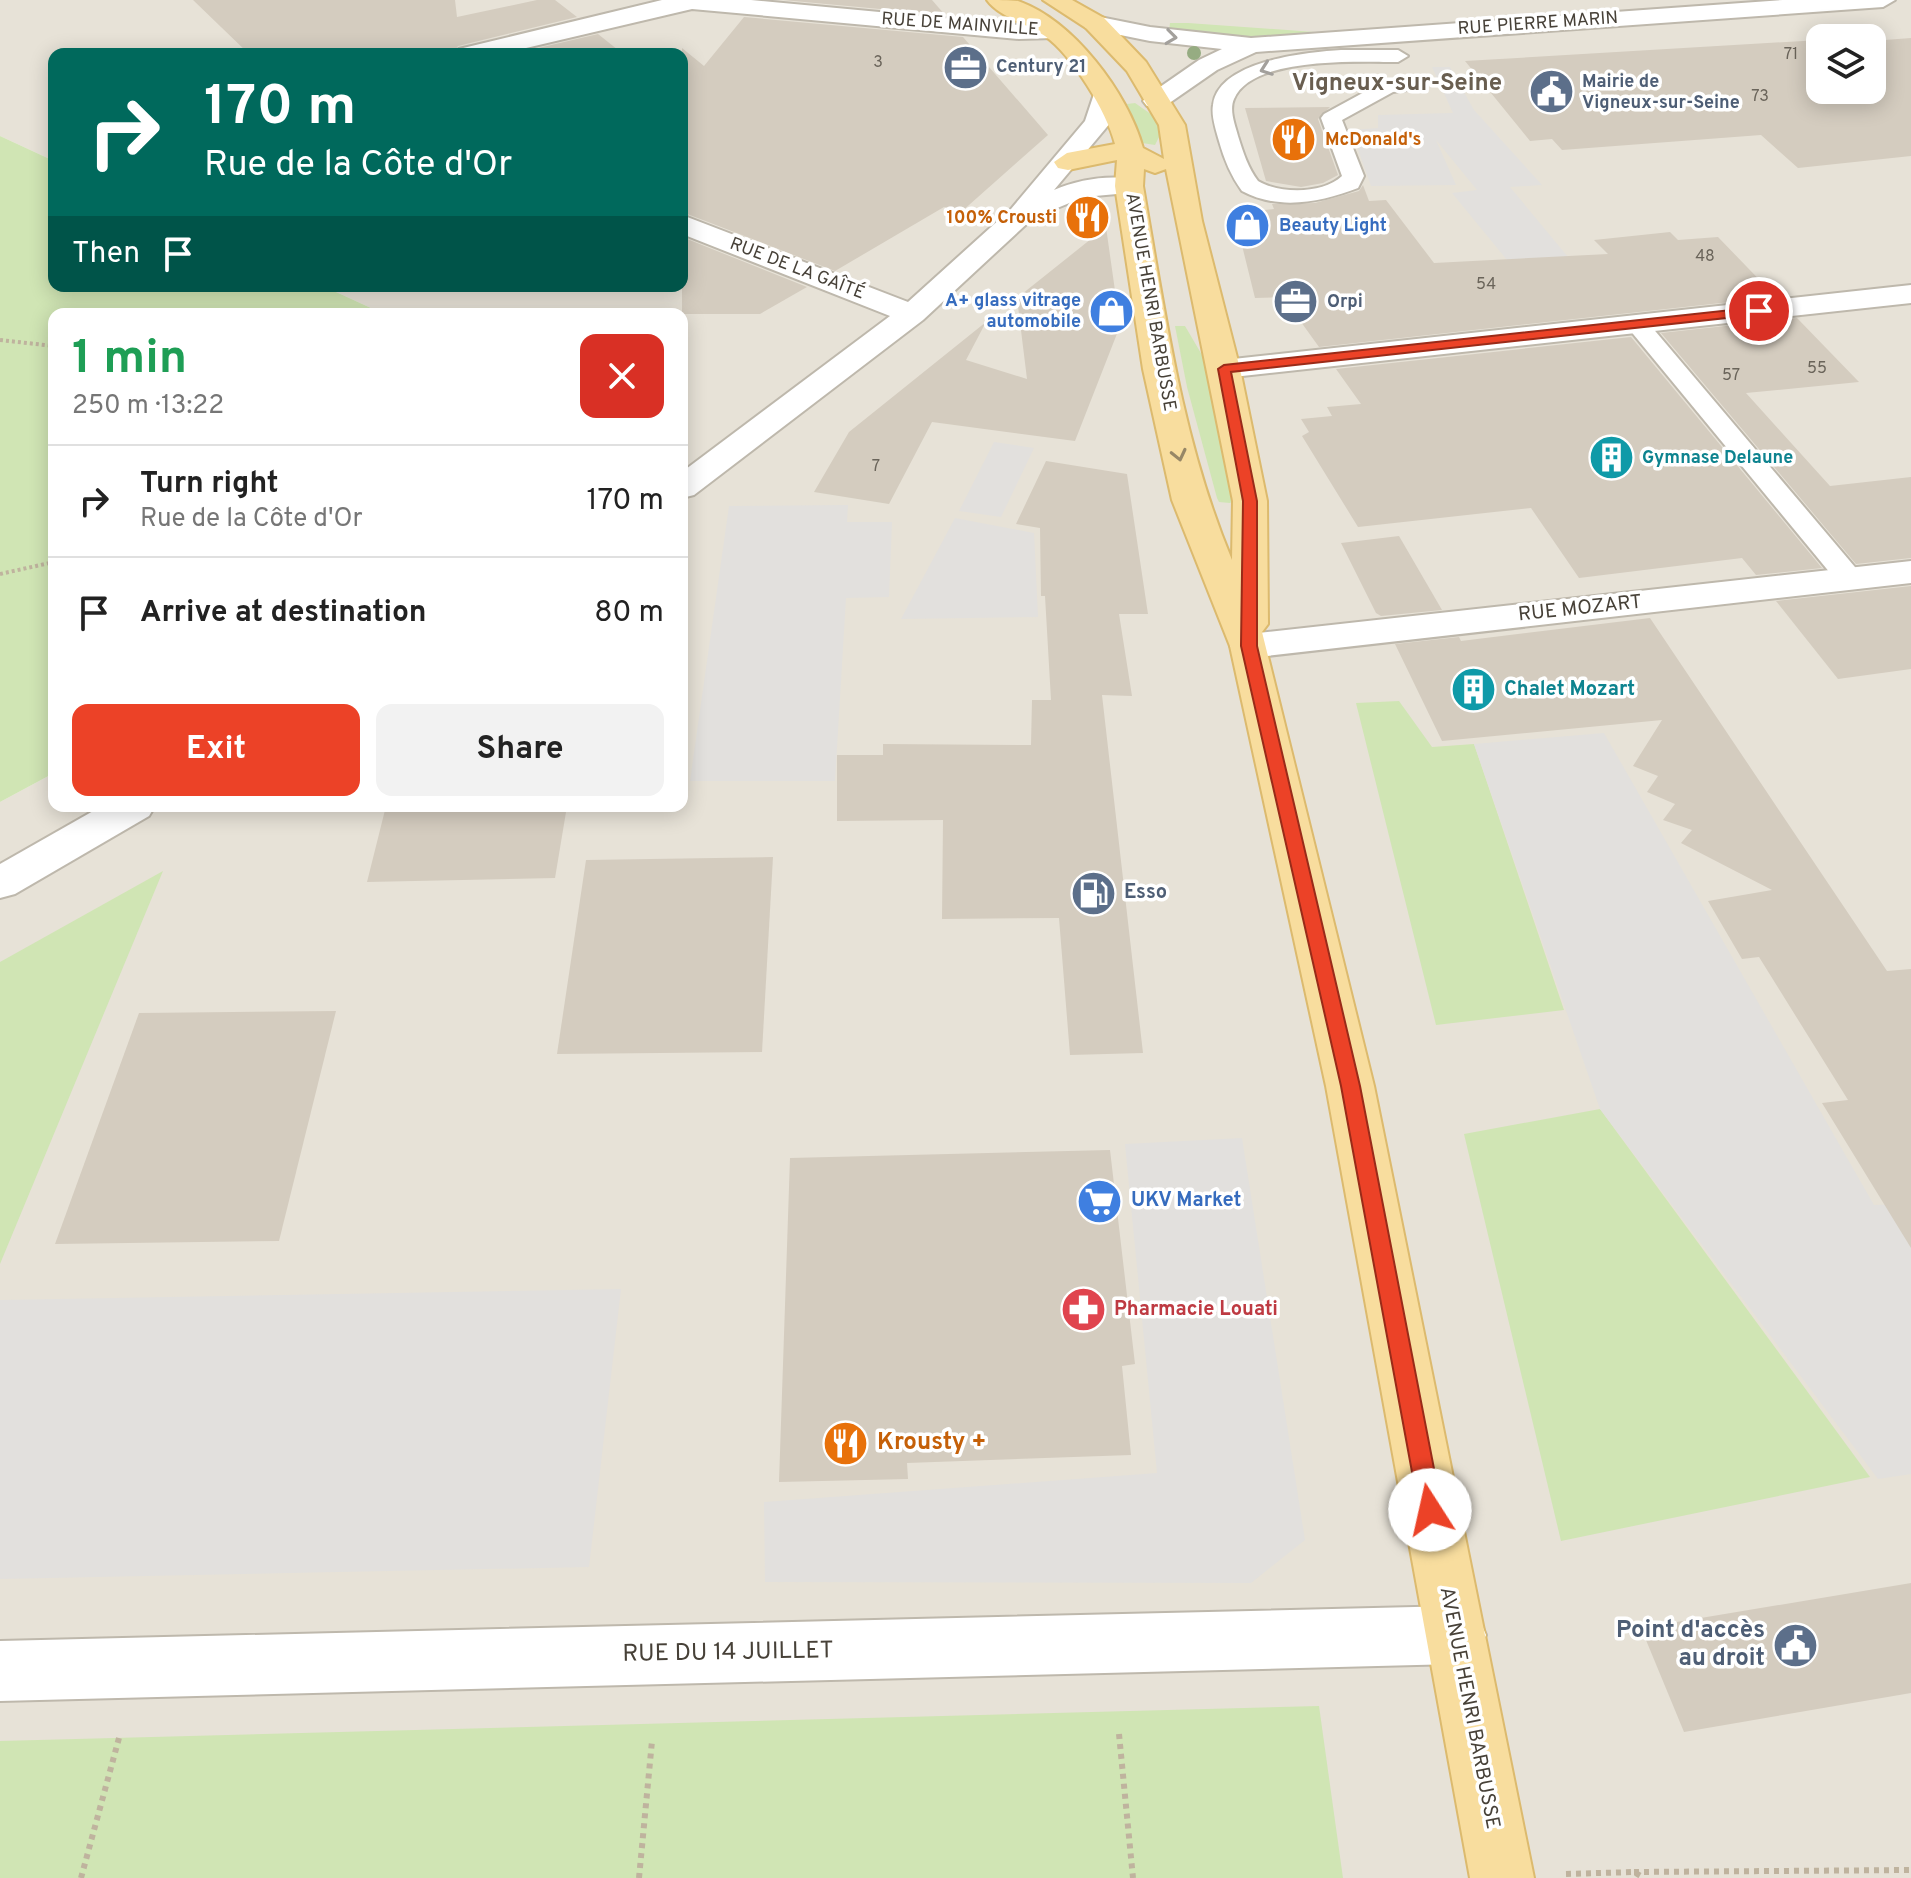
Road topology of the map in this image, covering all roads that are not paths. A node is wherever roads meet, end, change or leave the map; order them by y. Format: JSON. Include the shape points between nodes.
{"nodes":[{"id":1,"x":999,"y":0,"type":"edge"},
{"id":2,"x":1022,"y":0,"type":"edge"},
{"id":3,"x":1883,"y":0,"type":"edge"},
{"id":4,"x":683,"y":1,"type":"edge"},
{"id":5,"x":1813,"y":2,"type":"edge"},
{"id":6,"x":1069,"y":15,"type":"edge"},
{"id":7,"x":1384,"y":34,"type":"junction"},
{"id":8,"x":1251,"y":45,"type":"junction"},
{"id":9,"x":492,"y":48,"type":"edge"},
{"id":10,"x":1398,"y":56,"type":"dead end"},
{"id":11,"x":1414,"y":84,"type":"dead end"},
{"id":12,"x":1104,"y":96,"type":"junction"},
{"id":13,"x":1156,"y":101,"type":"junction"},
{"id":14,"x":1068,"y":162,"type":"junction"},
{"id":15,"x":1148,"y":163,"type":"junction"},
{"id":16,"x":1021,"y":215,"type":"junction"},
{"id":17,"x":688,"y":226,"type":"edge"},
{"id":18,"x":1911,"y":294,"type":"edge"},
{"id":19,"x":912,"y":314,"type":"junction"},
{"id":20,"x":1637,"y":324,"type":"junction"},
{"id":21,"x":1224,"y":369,"type":"junction"},
{"id":22,"x":688,"y":483,"type":"edge"},
{"id":23,"x":1911,"y":572,"type":"edge"},
{"id":24,"x":1850,"y":579,"type":"junction"},
{"id":25,"x":1249,"y":646,"type":"junction"},
{"id":26,"x":124,"y":812,"type":"edge"},
{"id":27,"x":0,"y":883,"type":"edge"},
{"id":28,"x":1456,"y":1635,"type":"junction"},
{"id":29,"x":0,"y":1671,"type":"edge"},
{"id":30,"x":1502,"y":1877,"type":"edge"}],
"edges":[{"from":1,"to":6,"type":"main road","name":"AVENUE HENRI BARBUSSE"},
{"from":2,"to":6,"type":"main road"},
{"from":3,"to":5,"type":"street","name":"RUE PIERRE MARIN"},
{"from":4,"to":6,"type":"street","name":"RUE DE MAINVILLE","via":[[1019,32]]},
{"from":4,"to":9,"type":"street","name":"RUE DE MAINVILLE"},
{"from":5,"to":7,"type":"street","name":"RUE PIERRE MARIN"},
{"from":6,"to":7,"type":"street","name":"RUE PIERRE MARIN","via":[[1184,16]]},
{"from":6,"to":8,"type":"street","name":"RUE PIERRE MARIN","one_way":true,"via":[[1150,34]]},
{"from":6,"to":12,"type":"main road","name":"AVENUE HENRI BARBUSSE","via":[[1077,55]]},
{"from":6,"to":13,"type":"main road","via":[[1103,46],[1137,91]]},
{"from":7,"to":8,"type":"street","name":"RUE PIERRE MARIN"},
{"from":8,"to":13,"type":"street","name":"RUE PIERRE MARIN","via":[[1208,65]]},
{"from":10,"to":11,"type":"lane","one_way":true,"via":[[1317,58],[1265,68],[1245,78],[1221,104],[1242,179],[1252,188],[1291,195],[1350,183],[1353,176],[1331,118],[1388,87]]},
{"from":12,"to":14,"type":"street","via":[[1098,122]]},
{"from":12,"to":15,"type":"main road","name":"AVENUE HENRI BARBUSSE"},
{"from":13,"to":15,"type":"main road","name":"AVENUE HENRI BARBUSSE","via":[[1172,125]]},
{"from":14,"to":15,"type":"main road","via":[[1086,155]]},
{"from":14,"to":16,"type":"street"},
{"from":15,"to":16,"type":"street","via":[[1063,193]]},
{"from":15,"to":21,"type":"main road","name":"AVENUE HENRI BARBUSSE"},
{"from":15,"to":25,"type":"main road","name":"AVENUE HENRI BARBUSSE","one_way":true,"via":[[1159,369],[1189,500]]},
{"from":16,"to":19,"type":"street"},
{"from":17,"to":19,"type":"street","name":"RUE DE LA GAÎTÉ"},
{"from":18,"to":20,"type":"street"},
{"from":19,"to":22,"type":"street"},
{"from":20,"to":21,"type":"street"},
{"from":20,"to":24,"type":"lane"},
{"from":21,"to":25,"type":"main road","name":"AVENUE HENRI BARBUSSE","via":[[1250,501]]},
{"from":23,"to":24,"type":"street","name":"RUE MOZART"},
{"from":24,"to":25,"type":"street","name":"RUE MOZART"},
{"from":25,"to":28,"type":"main road","name":"AVENUE HENRI BARBUSSE","via":[[1350,1086]]},
{"from":26,"to":27,"type":"street"},
{"from":28,"to":29,"type":"street","name":"RUE DU 14 JUILLET"},
{"from":28,"to":30,"type":"main road","name":"AVENUE HENRI BARBUSSE"}]}
